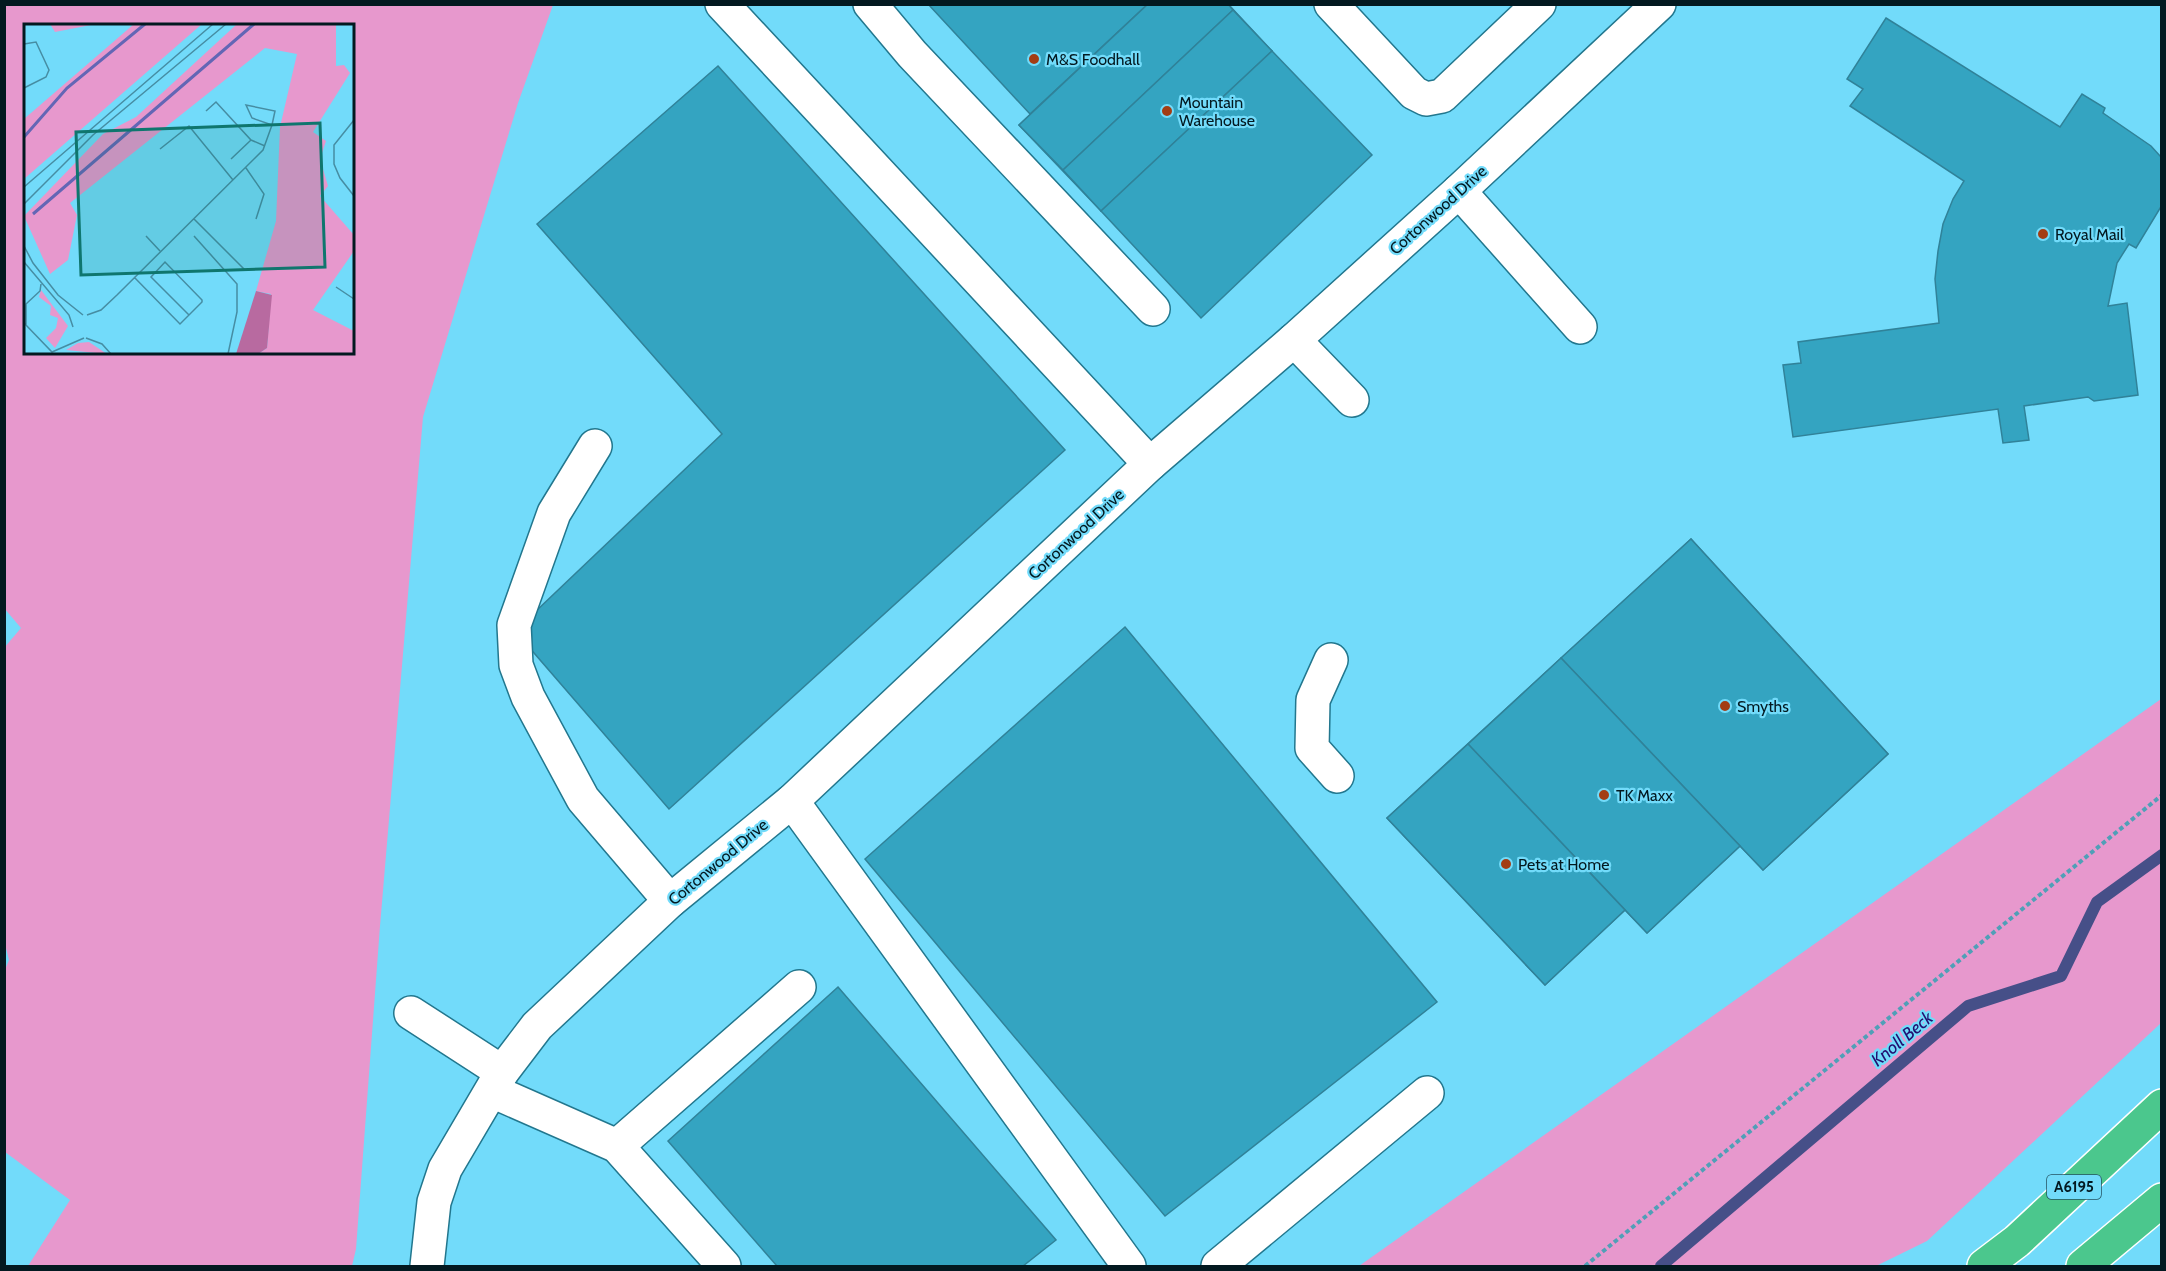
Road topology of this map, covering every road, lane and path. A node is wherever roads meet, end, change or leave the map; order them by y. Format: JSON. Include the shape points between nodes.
{"nodes":[{"id":1,"x":722,"y":4,"type":"edge"},
{"id":2,"x":870,"y":4,"type":"edge"},
{"id":3,"x":1331,"y":4,"type":"edge"},
{"id":4,"x":1539,"y":4,"type":"edge"},
{"id":5,"x":1659,"y":4,"type":"edge"},
{"id":6,"x":1459,"y":191,"type":"junction"},
{"id":7,"x":1153,"y":309,"type":"dead end"},
{"id":8,"x":1580,"y":327,"type":"dead end"},
{"id":9,"x":1294,"y":340,"type":"junction"},
{"id":10,"x":1352,"y":400,"type":"dead end"},
{"id":11,"x":595,"y":446,"type":"dead end"},
{"id":12,"x":1150,"y":464,"type":"junction"},
{"id":13,"x":1331,"y":660,"type":"dead end"},
{"id":14,"x":1337,"y":776,"type":"dead end"},
{"id":15,"x":2162,"y":795,"type":"edge"},
{"id":16,"x":792,"y":801,"type":"junction"},
{"id":17,"x":670,"y":901,"type":"junction"},
{"id":18,"x":799,"y":987,"type":"dead end"},
{"id":19,"x":411,"y":1013,"type":"dead end"},
{"id":20,"x":497,"y":1081,"type":"junction"},
{"id":21,"x":1427,"y":1093,"type":"dead end"},
{"id":22,"x":2162,"y":1106,"type":"edge"},
{"id":23,"x":617,"y":1146,"type":"junction"},
{"id":24,"x":2162,"y":1200,"type":"edge"},
{"id":25,"x":427,"y":1266,"type":"edge"},
{"id":26,"x":724,"y":1266,"type":"edge"},
{"id":27,"x":1129,"y":1266,"type":"edge"},
{"id":28,"x":1218,"y":1266,"type":"edge"},
{"id":29,"x":1585,"y":1266,"type":"edge"},
{"id":30,"x":1984,"y":1266,"type":"edge"},
{"id":31,"x":2083,"y":1266,"type":"edge"}],
"edges":[{"from":1,"to":12,"type":"street"},
{"from":2,"to":7,"type":"street","via":[[912,54]]},
{"from":3,"to":4,"type":"street","via":[[1414,93],[1426,99],[1442,96]]},
{"from":5,"to":6,"type":"street","name":"Cortonwood Drive"},
{"from":6,"to":8,"type":"street"},
{"from":6,"to":9,"type":"street","name":"Cortonwood Drive"},
{"from":9,"to":10,"type":"street"},
{"from":9,"to":12,"type":"street","name":"Cortonwood Drive"},
{"from":11,"to":17,"type":"street","via":[[554,513],[514,625],[516,665],[528,697],[583,799]]},
{"from":12,"to":16,"type":"street","name":"Cortonwood Drive"},
{"from":13,"to":14,"type":"street","via":[[1313,700],[1312,748]]},
{"from":15,"to":29,"type":"path"},
{"from":16,"to":17,"type":"street","name":"Cortonwood Drive"},
{"from":16,"to":27,"type":"street"},
{"from":17,"to":20,"type":"street","name":"Cortonwood Drive","via":[[537,1026]]},
{"from":18,"to":23,"type":"street"},
{"from":19,"to":20,"type":"street"},
{"from":20,"to":23,"type":"street"},
{"from":20,"to":25,"type":"street","name":"Cortonwood Drive","via":[[445,1169],[434,1202]]},
{"from":21,"to":28,"type":"street"},
{"from":22,"to":30,"type":"highway","number":"A6195","via":[[2017,1241]]},
{"from":23,"to":26,"type":"street"},
{"from":24,"to":31,"type":"highway"}]}
